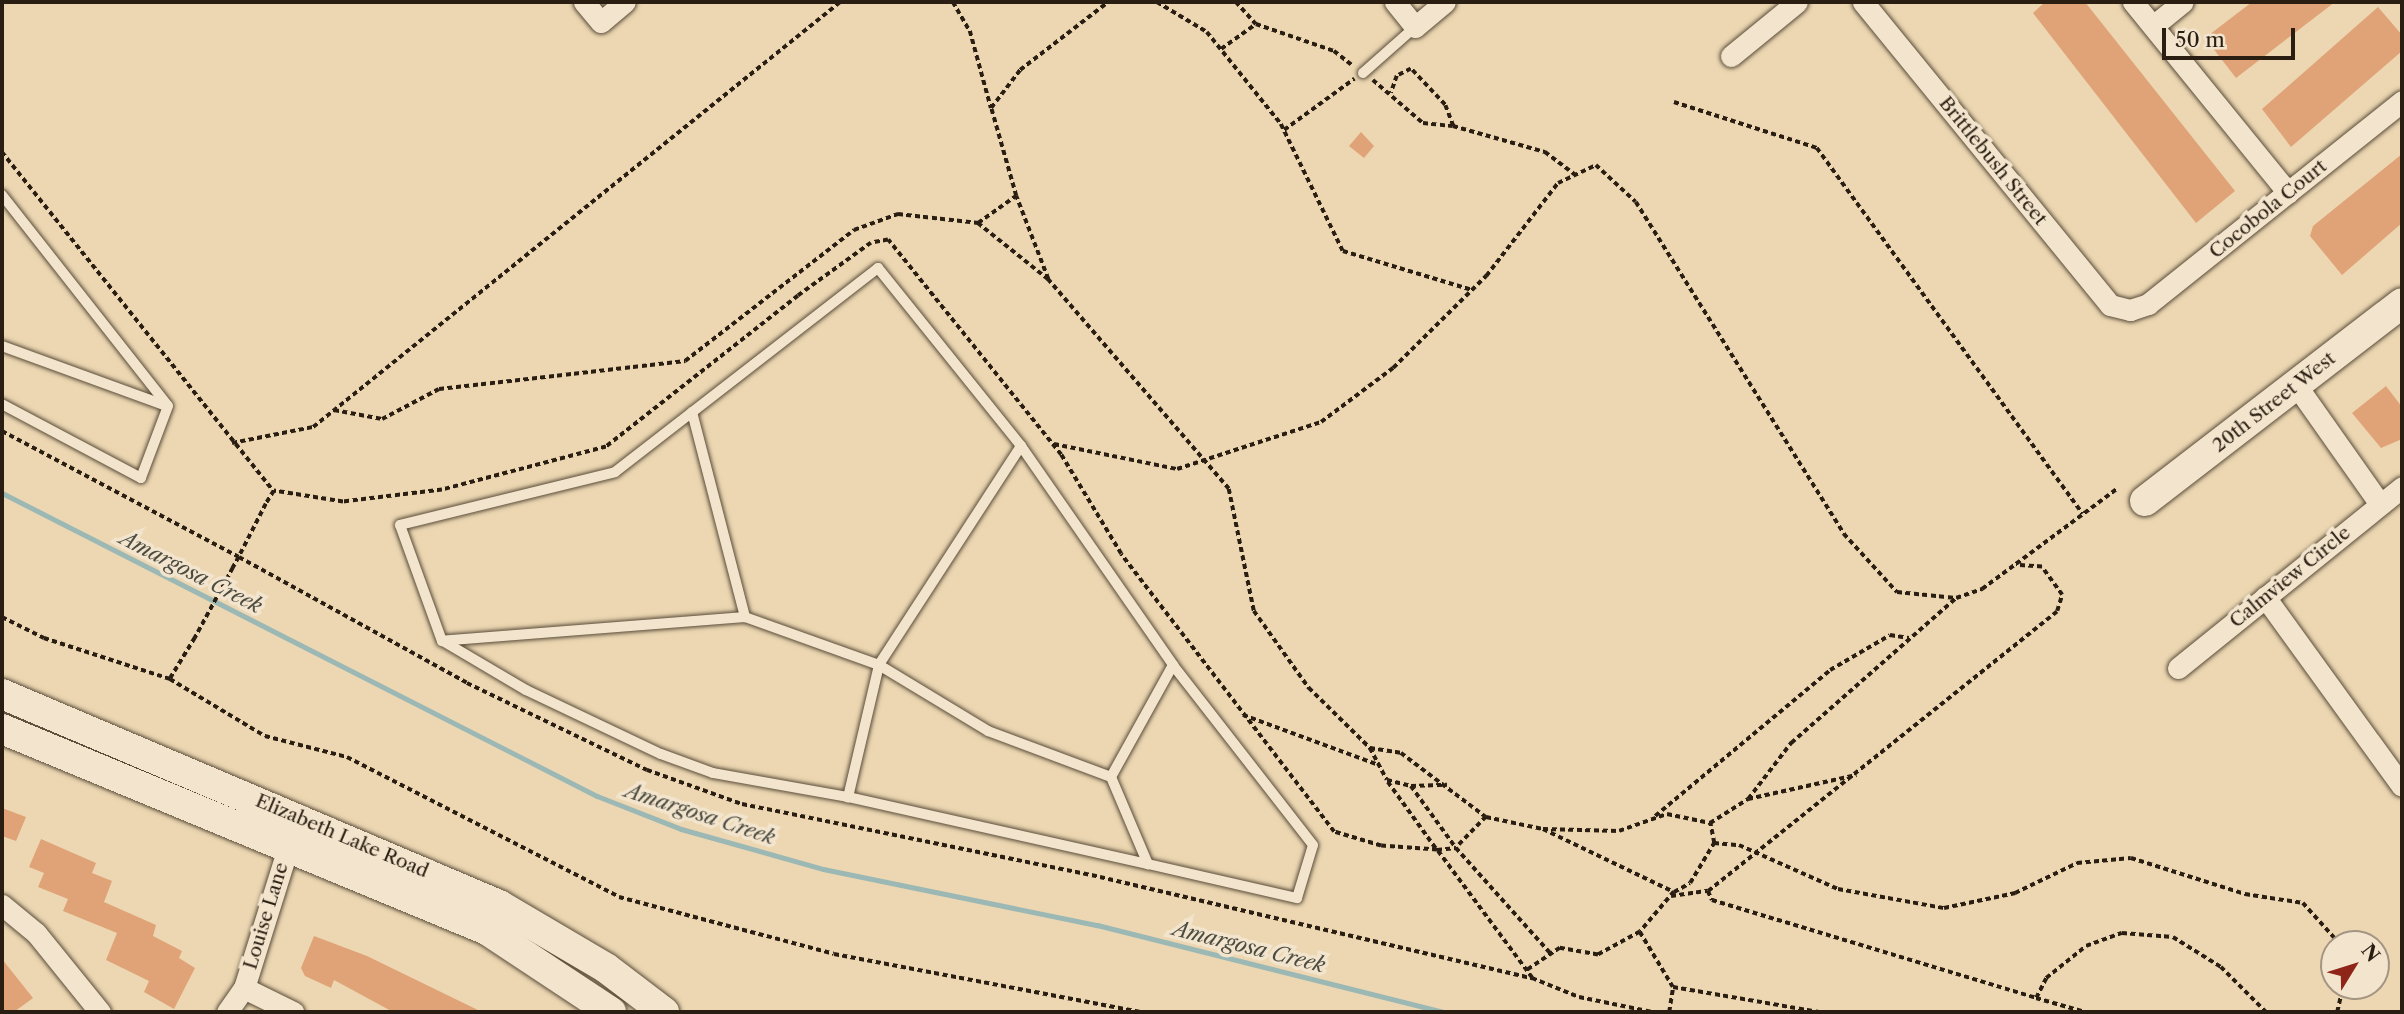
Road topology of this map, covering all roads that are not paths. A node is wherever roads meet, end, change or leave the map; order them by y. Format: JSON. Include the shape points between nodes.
{"nodes":[{"id":1,"x":584,"y":2,"type":"edge"},
{"id":2,"x":625,"y":2,"type":"edge"},
{"id":3,"x":1395,"y":2,"type":"edge"},
{"id":4,"x":1445,"y":2,"type":"edge"},
{"id":5,"x":1797,"y":2,"type":"edge"},
{"id":6,"x":1863,"y":2,"type":"edge"},
{"id":7,"x":2133,"y":2,"type":"edge"},
{"id":8,"x":2183,"y":2,"type":"edge"},
{"id":9,"x":2153,"y":26,"type":"junction"},
{"id":10,"x":1415,"y":27,"type":"junction"},
{"id":11,"x":1731,"y":56,"type":"dead end"},
{"id":12,"x":1363,"y":73,"type":"road end"},
{"id":13,"x":2402,"y":101,"type":"edge"},
{"id":14,"x":2288,"y":193,"type":"junction"},
{"id":15,"x":2,"y":195,"type":"edge"},
{"id":16,"x":2402,"y":303,"type":"edge"},
{"id":17,"x":2130,"y":310,"type":"joint"},
{"id":18,"x":2,"y":346,"type":"edge"},
{"id":19,"x":2296,"y":385,"type":"junction"},
{"id":20,"x":2,"y":404,"type":"edge"},
{"id":21,"x":168,"y":406,"type":"junction"},
{"id":22,"x":692,"y":412,"type":"junction"},
{"id":23,"x":1021,"y":446,"type":"junction"},
{"id":24,"x":2402,"y":487,"type":"edge"},
{"id":25,"x":2145,"y":501,"type":"dead end"},
{"id":26,"x":2380,"y":504,"type":"junction"},
{"id":27,"x":2265,"y":597,"type":"junction"},
{"id":28,"x":745,"y":617,"type":"junction"},
{"id":29,"x":442,"y":641,"type":"junction"},
{"id":30,"x":878,"y":665,"type":"junction"},
{"id":31,"x":1172,"y":665,"type":"junction"},
{"id":32,"x":2178,"y":668,"type":"dead end"},
{"id":33,"x":2,"y":694,"type":"edge"},
{"id":34,"x":2,"y":729,"type":"edge"},
{"id":35,"x":1111,"y":777,"type":"junction"},
{"id":36,"x":2402,"y":786,"type":"edge"},
{"id":37,"x":848,"y":797,"type":"junction"},
{"id":38,"x":301,"y":816,"type":"junction"},
{"id":39,"x":289,"y":844,"type":"junction"},
{"id":40,"x":1148,"y":864,"type":"junction"},
{"id":41,"x":2,"y":905,"type":"edge"},
{"id":42,"x":244,"y":989,"type":"junction"},
{"id":43,"x":100,"y":1012,"type":"edge"},
{"id":44,"x":226,"y":1012,"type":"edge"},
{"id":45,"x":293,"y":1012,"type":"edge"},
{"id":46,"x":611,"y":1012,"type":"edge"},
{"id":47,"x":664,"y":1012,"type":"edge"}],
"edges":[{"from":1,"to":2,"type":"street","via":[[601,22]]},
{"from":3,"to":10,"type":"street"},
{"from":4,"to":10,"type":"street"},
{"from":5,"to":11,"type":"street"},
{"from":6,"to":17,"type":"street","name":"Brittlebush Street","via":[[2110,305]]},
{"from":7,"to":9,"type":"street"},
{"from":8,"to":9,"type":"street"},
{"from":9,"to":14,"type":"street"},
{"from":10,"to":12,"type":"lane"},
{"from":13,"to":14,"type":"street","name":"Cocobola Court"},
{"from":14,"to":17,"type":"street","name":"Cocobola Court","via":[[2148,304]]},
{"from":15,"to":21,"type":"lane"},
{"from":16,"to":19,"type":"main road","name":"20th Street West"},
{"from":18,"to":21,"type":"lane"},
{"from":19,"to":25,"type":"main road","name":"20th Street West"},
{"from":19,"to":26,"type":"street"},
{"from":20,"to":21,"type":"lane","via":[[141,478]]},
{"from":22,"to":23,"type":"lane","via":[[878,268]]},
{"from":22,"to":28,"type":"lane"},
{"from":22,"to":29,"type":"lane","via":[[615,472],[400,525]]},
{"from":23,"to":30,"type":"lane"},
{"from":23,"to":31,"type":"lane"},
{"from":24,"to":26,"type":"street","name":"Calmview Circle"},
{"from":26,"to":27,"type":"street","name":"Calmview Circle"},
{"from":27,"to":32,"type":"street","name":"Calmview Circle"},
{"from":27,"to":36,"type":"street"},
{"from":28,"to":29,"type":"lane"},
{"from":28,"to":30,"type":"lane"},
{"from":29,"to":37,"type":"lane","via":[[526,690],[661,754],[713,773]]},
{"from":30,"to":35,"type":"lane","via":[[988,731]]},
{"from":30,"to":37,"type":"lane"},
{"from":31,"to":35,"type":"lane"},
{"from":31,"to":40,"type":"lane","via":[[1313,845],[1297,898]]},
{"from":33,"to":38,"type":"main road","name":"Elizabeth Lake Road"},
{"from":34,"to":39,"type":"main road","name":"Elizabeth Lake Road"},
{"from":35,"to":40,"type":"lane"},
{"from":37,"to":40,"type":"lane"},
{"from":38,"to":39,"type":"street","name":"Louise Lane"},
{"from":38,"to":47,"type":"main road","name":"Elizabeth Lake Road","via":[[499,905]]},
{"from":39,"to":42,"type":"street","name":"Louise Lane"},
{"from":39,"to":46,"type":"main road","name":"Elizabeth Lake Road","via":[[487,930]]},
{"from":41,"to":43,"type":"street","via":[[36,933]]},
{"from":42,"to":44,"type":"street","name":"Louise Lane"},
{"from":42,"to":45,"type":"street"}]}
